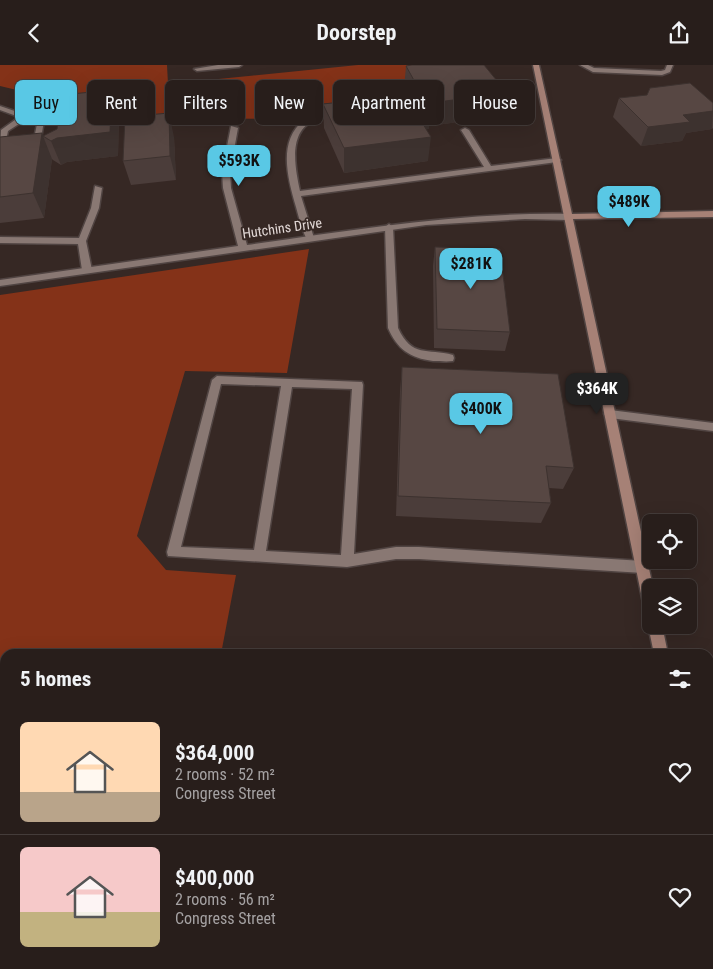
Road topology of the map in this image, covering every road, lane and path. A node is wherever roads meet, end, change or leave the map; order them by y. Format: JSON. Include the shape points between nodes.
{"nodes":[{"id":1,"x":239,"y":65,"type":"edge"},
{"id":2,"x":536,"y":65,"type":"edge"},
{"id":3,"x":583,"y":65,"type":"edge"},
{"id":4,"x":630,"y":65,"type":"edge"},
{"id":5,"x":670,"y":65,"type":"edge"},
{"id":6,"x":198,"y":69,"type":"dead end"},
{"id":7,"x":632,"y":73,"type":"junction"},
{"id":8,"x":0,"y":108,"type":"edge"},
{"id":9,"x":15,"y":114,"type":"edge"},
{"id":10,"x":333,"y":114,"type":"edge"},
{"id":11,"x":15,"y":123,"type":"edge"},
{"id":12,"x":41,"y":125,"type":"edge"},
{"id":13,"x":234,"y":127,"type":"dead end"},
{"id":14,"x":465,"y":130,"type":"dead end"},
{"id":15,"x":36,"y":148,"type":"edge"},
{"id":16,"x":0,"y":151,"type":"edge"},
{"id":17,"x":557,"y":160,"type":"junction"},
{"id":18,"x":489,"y":169,"type":"junction"},
{"id":19,"x":98,"y":188,"type":"dead end"},
{"id":20,"x":298,"y":194,"type":"junction"},
{"id":21,"x":713,"y":215,"type":"edge"},
{"id":22,"x":569,"y":217,"type":"junction"},
{"id":23,"x":389,"y":227,"type":"junction"},
{"id":24,"x":310,"y":238,"type":"junction"},
{"id":25,"x":0,"y":240,"type":"edge"},
{"id":26,"x":82,"y":241,"type":"junction"},
{"id":27,"x":243,"y":247,"type":"junction"},
{"id":28,"x":88,"y":270,"type":"junction"},
{"id":29,"x":0,"y":283,"type":"edge"},
{"id":30,"x":449,"y":358,"type":"dead end"},
{"id":31,"x":287,"y":383,"type":"junction"},
{"id":32,"x":610,"y":414,"type":"junction"},
{"id":33,"x":713,"y":427,"type":"edge"},
{"id":34,"x":259,"y":557,"type":"junction"},
{"id":35,"x":347,"y":561,"type":"junction"},
{"id":36,"x":642,"y":567,"type":"joint"},
{"id":37,"x":657,"y":634,"type":"edge"},
{"id":38,"x":660,"y":649,"type":"edge"}],
"edges":[{"from":1,"to":6,"type":"street"},
{"from":2,"to":17,"type":"main road"},
{"from":3,"to":7,"type":"street","via":[[593,70]]},
{"from":4,"to":7,"type":"street"},
{"from":5,"to":7,"type":"street","via":[[668,71],[662,73]]},
{"from":8,"to":9,"type":"street"},
{"from":10,"to":20,"type":"street","via":[[316,116],[305,122],[296,133],[291,157],[292,176]]},
{"from":11,"to":16,"type":"street","via":[[5,130]]},
{"from":12,"to":15,"type":"street"},
{"from":13,"to":27,"type":"street","via":[[226,172],[227,188]]},
{"from":14,"to":18,"type":"street"},
{"from":17,"to":18,"type":"street"},
{"from":17,"to":22,"type":"main road"},
{"from":18,"to":20,"type":"street"},
{"from":19,"to":26,"type":"street","via":[[95,208]]},
{"from":20,"to":24,"type":"street"},
{"from":21,"to":22,"type":"main road"},
{"from":22,"to":23,"type":"street","name":"Hutchins Drive","via":[[468,218]]},
{"from":22,"to":32,"type":"main road"},
{"from":23,"to":24,"type":"street","name":"Hutchins Drive"},
{"from":23,"to":30,"type":"street","via":[[394,328],[398,340],[425,357]]},
{"from":24,"to":27,"type":"street","name":"Hutchins Drive"},
{"from":25,"to":26,"type":"street"},
{"from":26,"to":28,"type":"street"},
{"from":27,"to":28,"type":"street","name":"Hutchins Drive"},
{"from":28,"to":29,"type":"street","name":"Hutchins Drive"},
{"from":31,"to":34,"type":"street"},
{"from":31,"to":34,"type":"street","via":[[217,380],[173,552]]},
{"from":31,"to":35,"type":"street","via":[[358,385]]},
{"from":32,"to":33,"type":"street"},
{"from":32,"to":36,"type":"main road"},
{"from":34,"to":35,"type":"street"},
{"from":35,"to":36,"type":"street","via":[[396,553],[419,553]]},
{"from":37,"to":38,"type":"main road"}]}
